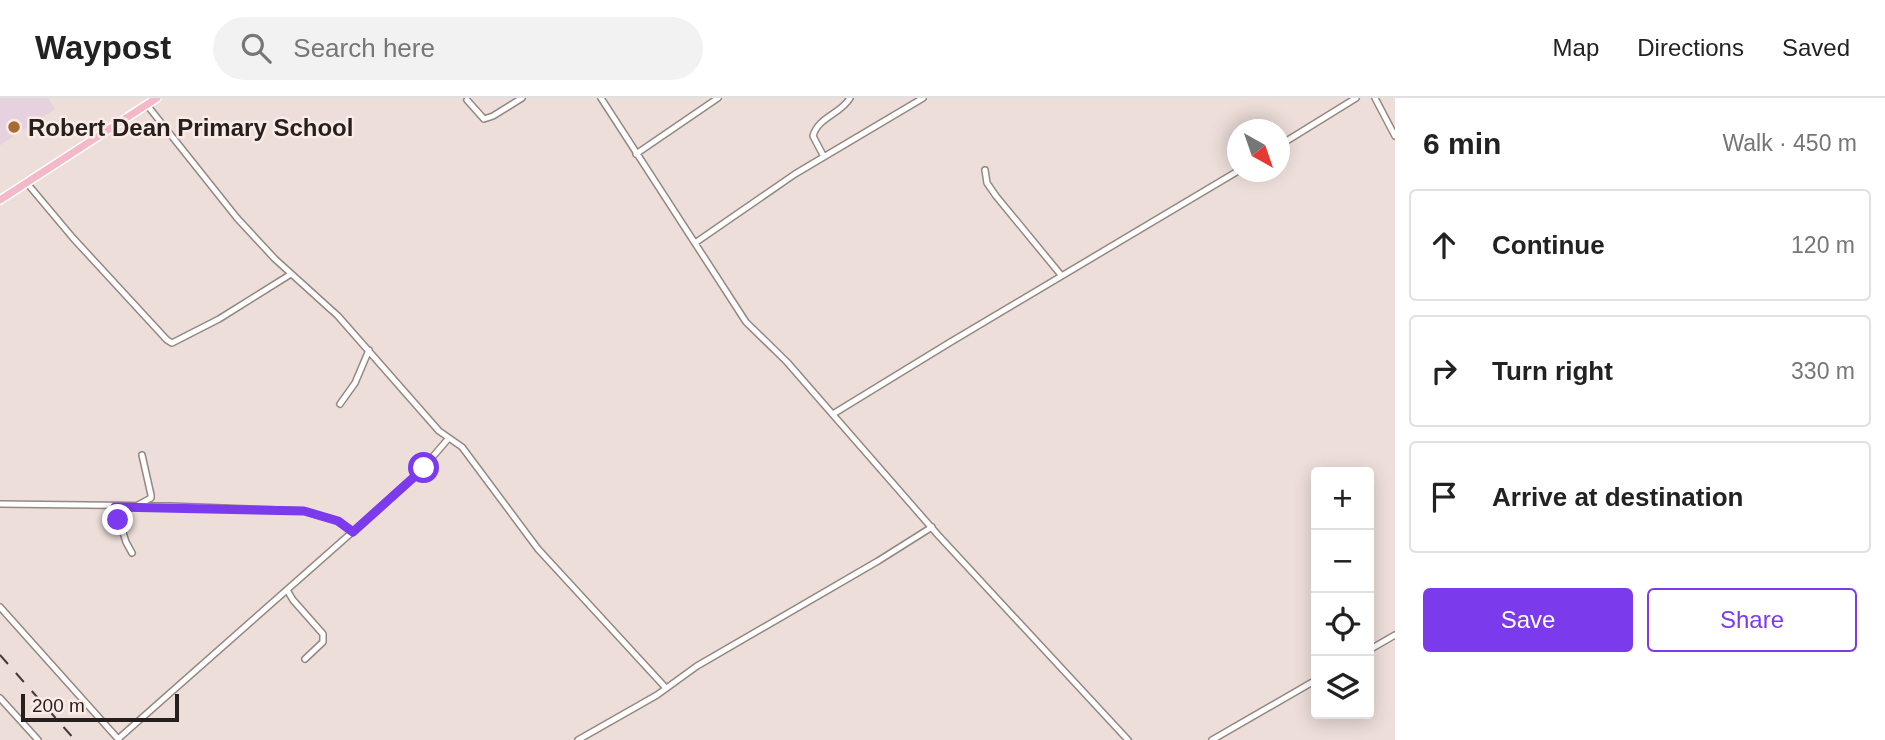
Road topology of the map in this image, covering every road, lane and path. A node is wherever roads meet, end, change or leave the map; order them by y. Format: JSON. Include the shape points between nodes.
{"nodes":[{"id":1,"x":158,"y":98,"type":"edge"},
{"id":2,"x":523,"y":98,"type":"edge"},
{"id":3,"x":601,"y":98,"type":"edge"},
{"id":4,"x":718,"y":98,"type":"edge"},
{"id":5,"x":850,"y":98,"type":"edge"},
{"id":6,"x":923,"y":98,"type":"edge"},
{"id":7,"x":1356,"y":98,"type":"edge"},
{"id":8,"x":1375,"y":98,"type":"edge"},
{"id":9,"x":467,"y":100,"type":"dead end"},
{"id":10,"x":147,"y":105,"type":"junction"},
{"id":11,"x":1395,"y":136,"type":"edge"},
{"id":12,"x":1290,"y":138,"type":"edge"},
{"id":13,"x":636,"y":154,"type":"junction"},
{"id":14,"x":824,"y":157,"type":"junction"},
{"id":15,"x":985,"y":170,"type":"dead end"},
{"id":16,"x":1227,"y":177,"type":"edge"},
{"id":17,"x":26,"y":182,"type":"junction"},
{"id":18,"x":0,"y":200,"type":"edge"},
{"id":19,"x":695,"y":243,"type":"junction"},
{"id":20,"x":291,"y":274,"type":"junction"},
{"id":21,"x":1061,"y":275,"type":"junction"},
{"id":22,"x":369,"y":350,"type":"junction"},
{"id":23,"x":340,"y":404,"type":"dead end"},
{"id":24,"x":833,"y":414,"type":"junction"},
{"id":25,"x":448,"y":439,"type":"junction"},
{"id":26,"x":142,"y":456,"type":"dead end"},
{"id":27,"x":0,"y":504,"type":"edge"},
{"id":28,"x":132,"y":506,"type":"junction"},
{"id":29,"x":115,"y":507,"type":"junction"},
{"id":30,"x":932,"y":527,"type":"junction"},
{"id":31,"x":353,"y":532,"type":"junction"},
{"id":32,"x":132,"y":553,"type":"dead end"},
{"id":33,"x":287,"y":590,"type":"junction"},
{"id":34,"x":0,"y":607,"type":"edge"},
{"id":35,"x":1395,"y":635,"type":"edge"},
{"id":36,"x":1374,"y":647,"type":"edge"},
{"id":37,"x":305,"y":659,"type":"dead end"},
{"id":38,"x":1311,"y":683,"type":"edge"},
{"id":39,"x":665,"y":687,"type":"junction"},
{"id":40,"x":0,"y":698,"type":"edge"},
{"id":41,"x":118,"y":739,"type":"edge"},
{"id":42,"x":38,"y":740,"type":"edge"},
{"id":43,"x":578,"y":740,"type":"edge"},
{"id":44,"x":1128,"y":740,"type":"edge"},
{"id":45,"x":1212,"y":740,"type":"edge"}],
"edges":[{"from":1,"to":10,"type":"main road"},
{"from":2,"to":9,"type":"street","via":[[489,118],[481,117]]},
{"from":3,"to":13,"type":"street"},
{"from":4,"to":13,"type":"street"},
{"from":5,"to":14,"type":"street","via":[[815,128],[813,136]]},
{"from":6,"to":14,"type":"street"},
{"from":7,"to":12,"type":"street"},
{"from":8,"to":11,"type":"street"},
{"from":10,"to":17,"type":"main road"},
{"from":10,"to":20,"type":"street","via":[[237,218]]},
{"from":13,"to":19,"type":"street"},
{"from":14,"to":19,"type":"street"},
{"from":15,"to":21,"type":"street","via":[[996,196]]},
{"from":16,"to":21,"type":"street"},
{"from":17,"to":18,"type":"main road"},
{"from":17,"to":20,"type":"street","via":[[173,343]]},
{"from":19,"to":24,"type":"street","via":[[746,322]]},
{"from":20,"to":22,"type":"street"},
{"from":21,"to":24,"type":"street"},
{"from":22,"to":23,"type":"street"},
{"from":22,"to":25,"type":"street"},
{"from":24,"to":30,"type":"street"},
{"from":25,"to":31,"type":"street","via":[[424,468]]},
{"from":25,"to":39,"type":"street","via":[[462,447],[538,549]]},
{"from":26,"to":28,"type":"street","via":[[151,498]]},
{"from":27,"to":29,"type":"street"},
{"from":28,"to":29,"type":"street"},
{"from":28,"to":31,"type":"street","via":[[304,511],[338,521]]},
{"from":29,"to":32,"type":"street"},
{"from":30,"to":39,"type":"street"},
{"from":30,"to":44,"type":"street"},
{"from":31,"to":33,"type":"street"},
{"from":33,"to":37,"type":"street","via":[[323,634],[323,642]]},
{"from":33,"to":41,"type":"street"},
{"from":34,"to":41,"type":"street"},
{"from":35,"to":36,"type":"street"},
{"from":38,"to":45,"type":"street"},
{"from":39,"to":43,"type":"street"},
{"from":40,"to":42,"type":"street"}]}
